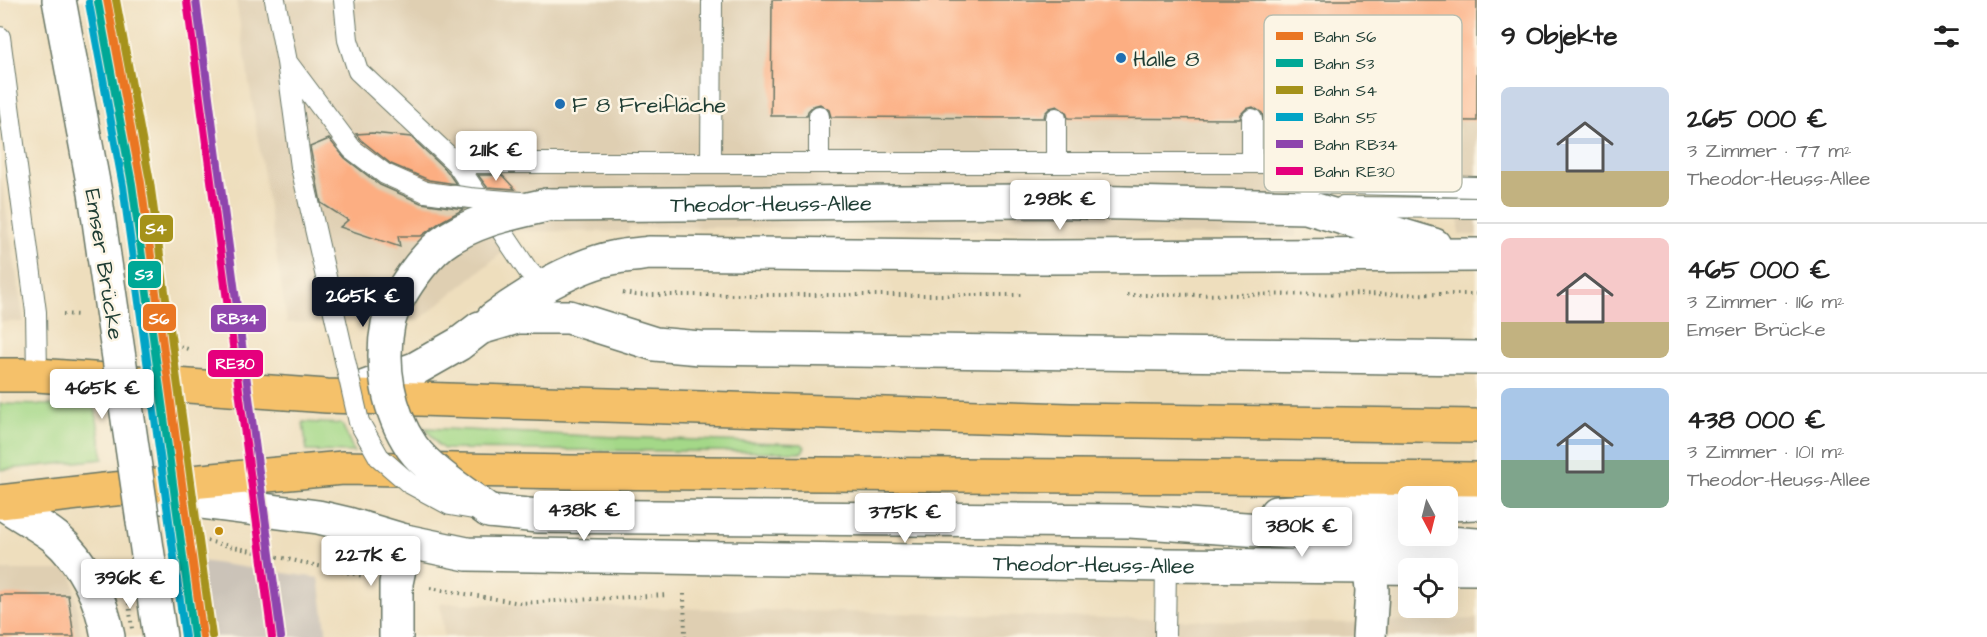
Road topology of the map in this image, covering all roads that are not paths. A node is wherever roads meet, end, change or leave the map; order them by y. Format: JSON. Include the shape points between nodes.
{"nodes":[{"id":1,"x":59,"y":0,"type":"edge"},
{"id":2,"x":275,"y":0,"type":"edge"},
{"id":3,"x":344,"y":0,"type":"edge"},
{"id":4,"x":712,"y":0,"type":"edge"},
{"id":5,"x":0,"y":37,"type":"edge"},
{"id":6,"x":287,"y":62,"type":"junction"},
{"id":7,"x":819,"y":116,"type":"dead end"},
{"id":8,"x":1056,"y":118,"type":"dead end"},
{"id":9,"x":1252,"y":119,"type":"dead end"},
{"id":10,"x":711,"y":162,"type":"junction"},
{"id":11,"x":819,"y":162,"type":"junction"},
{"id":12,"x":1056,"y":162,"type":"junction"},
{"id":13,"x":456,"y":163,"type":"junction"},
{"id":14,"x":1252,"y":163,"type":"junction"},
{"id":15,"x":1264,"y":163,"type":"edge"},
{"id":16,"x":1462,"y":187,"type":"edge"},
{"id":17,"x":1477,"y":187,"type":"edge"},
{"id":18,"x":547,"y":205,"type":"junction"},
{"id":19,"x":1306,"y":207,"type":"junction"},
{"id":20,"x":1477,"y":208,"type":"edge"},
{"id":21,"x":1455,"y":209,"type":"junction"},
{"id":22,"x":1391,"y":232,"type":"junction"},
{"id":23,"x":1315,"y":255,"type":"junction"},
{"id":24,"x":1474,"y":255,"type":"edge"},
{"id":25,"x":543,"y":286,"type":"junction"},
{"id":26,"x":569,"y":317,"type":"junction"},
{"id":27,"x":480,"y":328,"type":"junction"},
{"id":28,"x":1477,"y":358,"type":"edge"},
{"id":29,"x":0,"y":375,"type":"edge"},
{"id":30,"x":37,"y":375,"type":"junction"},
{"id":31,"x":327,"y":396,"type":"junction"},
{"id":32,"x":1477,"y":426,"type":"edge"},
{"id":33,"x":1477,"y":479,"type":"edge"},
{"id":34,"x":104,"y":490,"type":"junction"},
{"id":35,"x":0,"y":502,"type":"edge"},
{"id":36,"x":1477,"y":503,"type":"edge"},
{"id":37,"x":1458,"y":504,"type":"edge"},
{"id":38,"x":1398,"y":507,"type":"edge"},
{"id":39,"x":489,"y":511,"type":"junction"},
{"id":40,"x":1130,"y":521,"type":"junction"},
{"id":41,"x":405,"y":542,"type":"junction"},
{"id":42,"x":1477,"y":545,"type":"edge"},
{"id":43,"x":1167,"y":565,"type":"junction"},
{"id":44,"x":1370,"y":567,"type":"junction"},
{"id":45,"x":1477,"y":568,"type":"edge"},
{"id":46,"x":108,"y":637,"type":"edge"},
{"id":47,"x":160,"y":637,"type":"edge"},
{"id":48,"x":396,"y":637,"type":"edge"},
{"id":49,"x":1165,"y":637,"type":"edge"},
{"id":50,"x":1370,"y":637,"type":"edge"}],
"edges":[{"from":1,"to":47,"type":"street","name":"Emser Brücke","bridge":true,"via":[[95,193]]},
{"from":2,"to":6,"type":"lane"},
{"from":3,"to":13,"type":"lane","via":[[348,40],[358,71]]},
{"from":4,"to":10,"type":"lane"},
{"from":5,"to":30,"type":"lane","via":[[36,312]]},
{"from":6,"to":18,"type":"lane","bridge":true,"via":[[352,148],[385,174],[426,192]]},
{"from":6,"to":39,"type":"lane","bridge":true,"via":[[303,178],[359,422],[379,457],[409,483],[450,505]]},
{"from":7,"to":11,"type":"lane"},
{"from":8,"to":12,"type":"lane"},
{"from":9,"to":14,"type":"lane"},
{"from":10,"to":11,"type":"lane"},
{"from":10,"to":13,"type":"lane"},
{"from":11,"to":12,"type":"lane"},
{"from":12,"to":14,"type":"lane"},
{"from":13,"to":25,"type":"lane","via":[[527,269]]},
{"from":14,"to":15,"type":"lane"},
{"from":16,"to":17,"type":"lane"},
{"from":18,"to":19,"type":"street","name":"Theodor-Heuss-Allee","via":[[1037,201]]},
{"from":18,"to":39,"type":"street","name":"Theodor-Heuss-Allee","bridge":true,"via":[[469,228],[441,244],[404,288],[389,323],[388,393],[413,448],[441,476]]},
{"from":19,"to":21,"type":"lane"},
{"from":19,"to":22,"type":"street","name":"Theodor-Heuss-Allee"},
{"from":20,"to":21,"type":"lane"},
{"from":21,"to":22,"type":"lane"},
{"from":22,"to":23,"type":"lane"},
{"from":22,"to":24,"type":"street","name":"Theodor-Heuss-Allee"},
{"from":23,"to":24,"type":"street","name":"Theodor-Heuss-Allee"},
{"from":23,"to":25,"type":"street","name":"Theodor-Heuss-Allee","via":[[649,254],[591,264]]},
{"from":25,"to":26,"type":"lane"},
{"from":25,"to":27,"type":"street","name":"Theodor-Heuss-Allee"},
{"from":26,"to":27,"type":"street","name":"Theodor-Heuss-Allee","via":[[517,317]]},
{"from":26,"to":28,"type":"street","name":"Theodor-Heuss-Allee","via":[[655,344],[700,348]]},
{"from":27,"to":31,"type":"street","name":"Theodor-Heuss-Allee","via":[[415,369],[372,386]]},
{"from":29,"to":30,"type":"main road","name":"Theodor-Heuss-Allee"},
{"from":30,"to":31,"type":"main road","name":"Theodor-Heuss-Allee"},
{"from":31,"to":32,"type":"main road","name":"Theodor-Heuss-Allee","via":[[1034,419]]},
{"from":33,"to":34,"type":"main road","name":"Theodor-Heuss-Allee","via":[[343,468]]},
{"from":34,"to":35,"type":"main road","name":"Theodor-Heuss-Allee"},
{"from":34,"to":41,"type":"street","name":"Theodor-Heuss-Allee","via":[[318,517]]},
{"from":35,"to":46,"type":"street","via":[[55,538],[81,566],[105,617]]},
{"from":36,"to":37,"type":"street"},
{"from":38,"to":40,"type":"street","name":"Theodor-Heuss-Allee"},
{"from":39,"to":40,"type":"street","name":"Theodor-Heuss-Allee","via":[[538,516]]},
{"from":40,"to":42,"type":"street","name":"Theodor-Heuss-Allee"},
{"from":41,"to":43,"type":"street","name":"Theodor-Heuss-Allee","via":[[467,554]]},
{"from":41,"to":48,"type":"street","via":[[396,583]]},
{"from":43,"to":44,"type":"street","name":"Theodor-Heuss-Allee"},
{"from":43,"to":49,"type":"lane"},
{"from":44,"to":45,"type":"street","name":"Theodor-Heuss-Allee"},
{"from":44,"to":50,"type":"street"}]}
